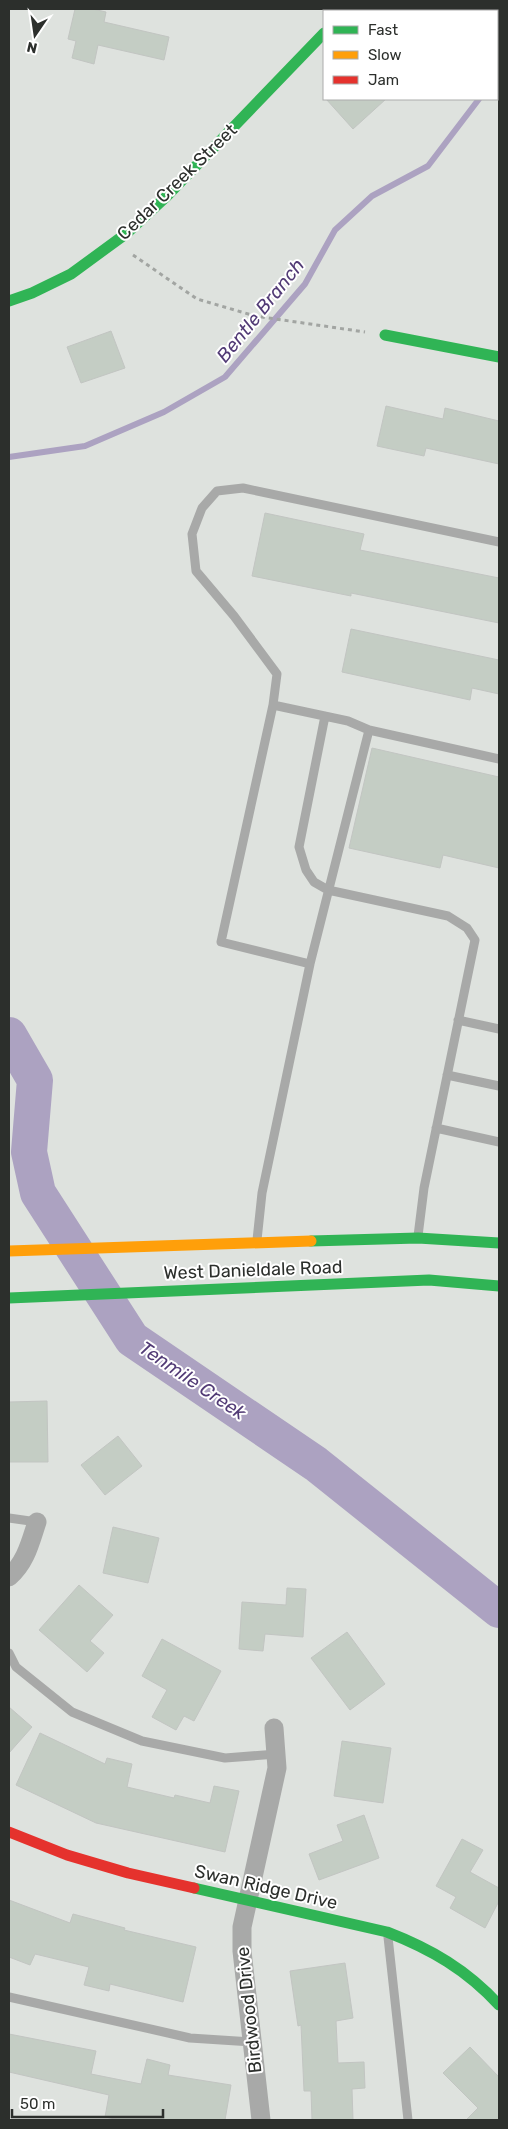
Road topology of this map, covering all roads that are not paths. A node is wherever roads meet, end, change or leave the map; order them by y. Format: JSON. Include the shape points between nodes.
{"nodes":[{"id":1,"x":323,"y":34,"type":"edge"},
{"id":2,"x":9,"y":301,"type":"edge"},
{"id":3,"x":385,"y":335,"type":"road end"},
{"id":4,"x":499,"y":357,"type":"edge"},
{"id":5,"x":499,"y":542,"type":"edge"},
{"id":6,"x":273,"y":705,"type":"junction"},
{"id":7,"x":325,"y":716,"type":"junction"},
{"id":8,"x":369,"y":730,"type":"junction"},
{"id":9,"x":499,"y":759,"type":"edge"},
{"id":10,"x":328,"y":890,"type":"junction"},
{"id":11,"x":310,"y":964,"type":"junction"},
{"id":12,"x":458,"y":1020,"type":"junction"},
{"id":13,"x":499,"y":1029,"type":"edge"},
{"id":14,"x":447,"y":1075,"type":"junction"},
{"id":15,"x":499,"y":1086,"type":"edge"},
{"id":16,"x":436,"y":1128,"type":"junction"},
{"id":17,"x":499,"y":1142,"type":"edge"},
{"id":18,"x":418,"y":1238,"type":"junction"},
{"id":19,"x":499,"y":1242,"type":"edge"},
{"id":20,"x":257,"y":1243,"type":"junction"},
{"id":21,"x":9,"y":1251,"type":"edge"},
{"id":22,"x":499,"y":1286,"type":"edge"},
{"id":23,"x":9,"y":1298,"type":"edge"},
{"id":24,"x":9,"y":1518,"type":"edge"},
{"id":25,"x":37,"y":1522,"type":"joint"},
{"id":26,"x":9,"y":1577,"type":"edge"},
{"id":27,"x":9,"y":1653,"type":"edge"},
{"id":28,"x":274,"y":1728,"type":"dead end"},
{"id":29,"x":277,"y":1754,"type":"junction"},
{"id":30,"x":9,"y":1832,"type":"edge"},
{"id":31,"x":247,"y":1901,"type":"junction"},
{"id":32,"x":387,"y":1932,"type":"junction"},
{"id":33,"x":9,"y":1997,"type":"edge"},
{"id":34,"x":499,"y":2006,"type":"edge"},
{"id":35,"x":252,"y":2042,"type":"junction"},
{"id":36,"x":261,"y":2120,"type":"edge"},
{"id":37,"x":408,"y":2120,"type":"edge"}],
"edges":[{"from":1,"to":2,"type":"street","name":"Cedar Creek Street","via":[[167,196],[115,242],[71,274]]},
{"from":3,"to":4,"type":"street"},
{"from":5,"to":6,"type":"lane","via":[[243,488],[217,491],[202,508],[192,534],[196,571],[277,674]]},
{"from":6,"to":7,"type":"lane"},
{"from":6,"to":11,"type":"lane","via":[[221,942]]},
{"from":7,"to":8,"type":"lane"},
{"from":7,"to":10,"type":"lane","via":[[299,847],[306,870],[314,882]]},
{"from":8,"to":9,"type":"lane"},
{"from":8,"to":10,"type":"lane"},
{"from":10,"to":11,"type":"lane"},
{"from":10,"to":12,"type":"lane","via":[[448,916],[467,928],[475,940]]},
{"from":11,"to":20,"type":"lane","via":[[262,1193]]},
{"from":12,"to":13,"type":"lane"},
{"from":12,"to":14,"type":"lane"},
{"from":14,"to":15,"type":"lane"},
{"from":14,"to":16,"type":"lane"},
{"from":16,"to":17,"type":"lane"},
{"from":16,"to":18,"type":"lane"},
{"from":18,"to":19,"type":"street","name":"West Danieldale Road"},
{"from":18,"to":20,"type":"street","name":"West Danieldale Road"},
{"from":20,"to":21,"type":"street","name":"West Danieldale Road"},
{"from":22,"to":23,"type":"street","name":"West Danieldale Road","via":[[429,1280]]},
{"from":24,"to":25,"type":"lane"},
{"from":25,"to":26,"type":"street","via":[[26,1557]]},
{"from":27,"to":29,"type":"lane","via":[[16,1667],[72,1712],[142,1740],[225,1758]]},
{"from":28,"to":29,"type":"street","name":"Birdwood Drive"},
{"from":29,"to":31,"type":"street","name":"Birdwood Drive","via":[[273,1791]]},
{"from":30,"to":31,"type":"street","name":"Swan Ridge Drive","via":[[67,1855],[128,1873]]},
{"from":31,"to":32,"type":"street","name":"Swan Ridge Drive"},
{"from":31,"to":35,"type":"street","name":"Birdwood Drive","via":[[242,1951]]},
{"from":32,"to":34,"type":"street","name":"Swan Ridge Drive","via":[[448,1959],[471,1976]]},
{"from":32,"to":37,"type":"lane"},
{"from":33,"to":35,"type":"lane","via":[[190,2038]]},
{"from":35,"to":36,"type":"street","name":"Birdwood Drive"}]}
